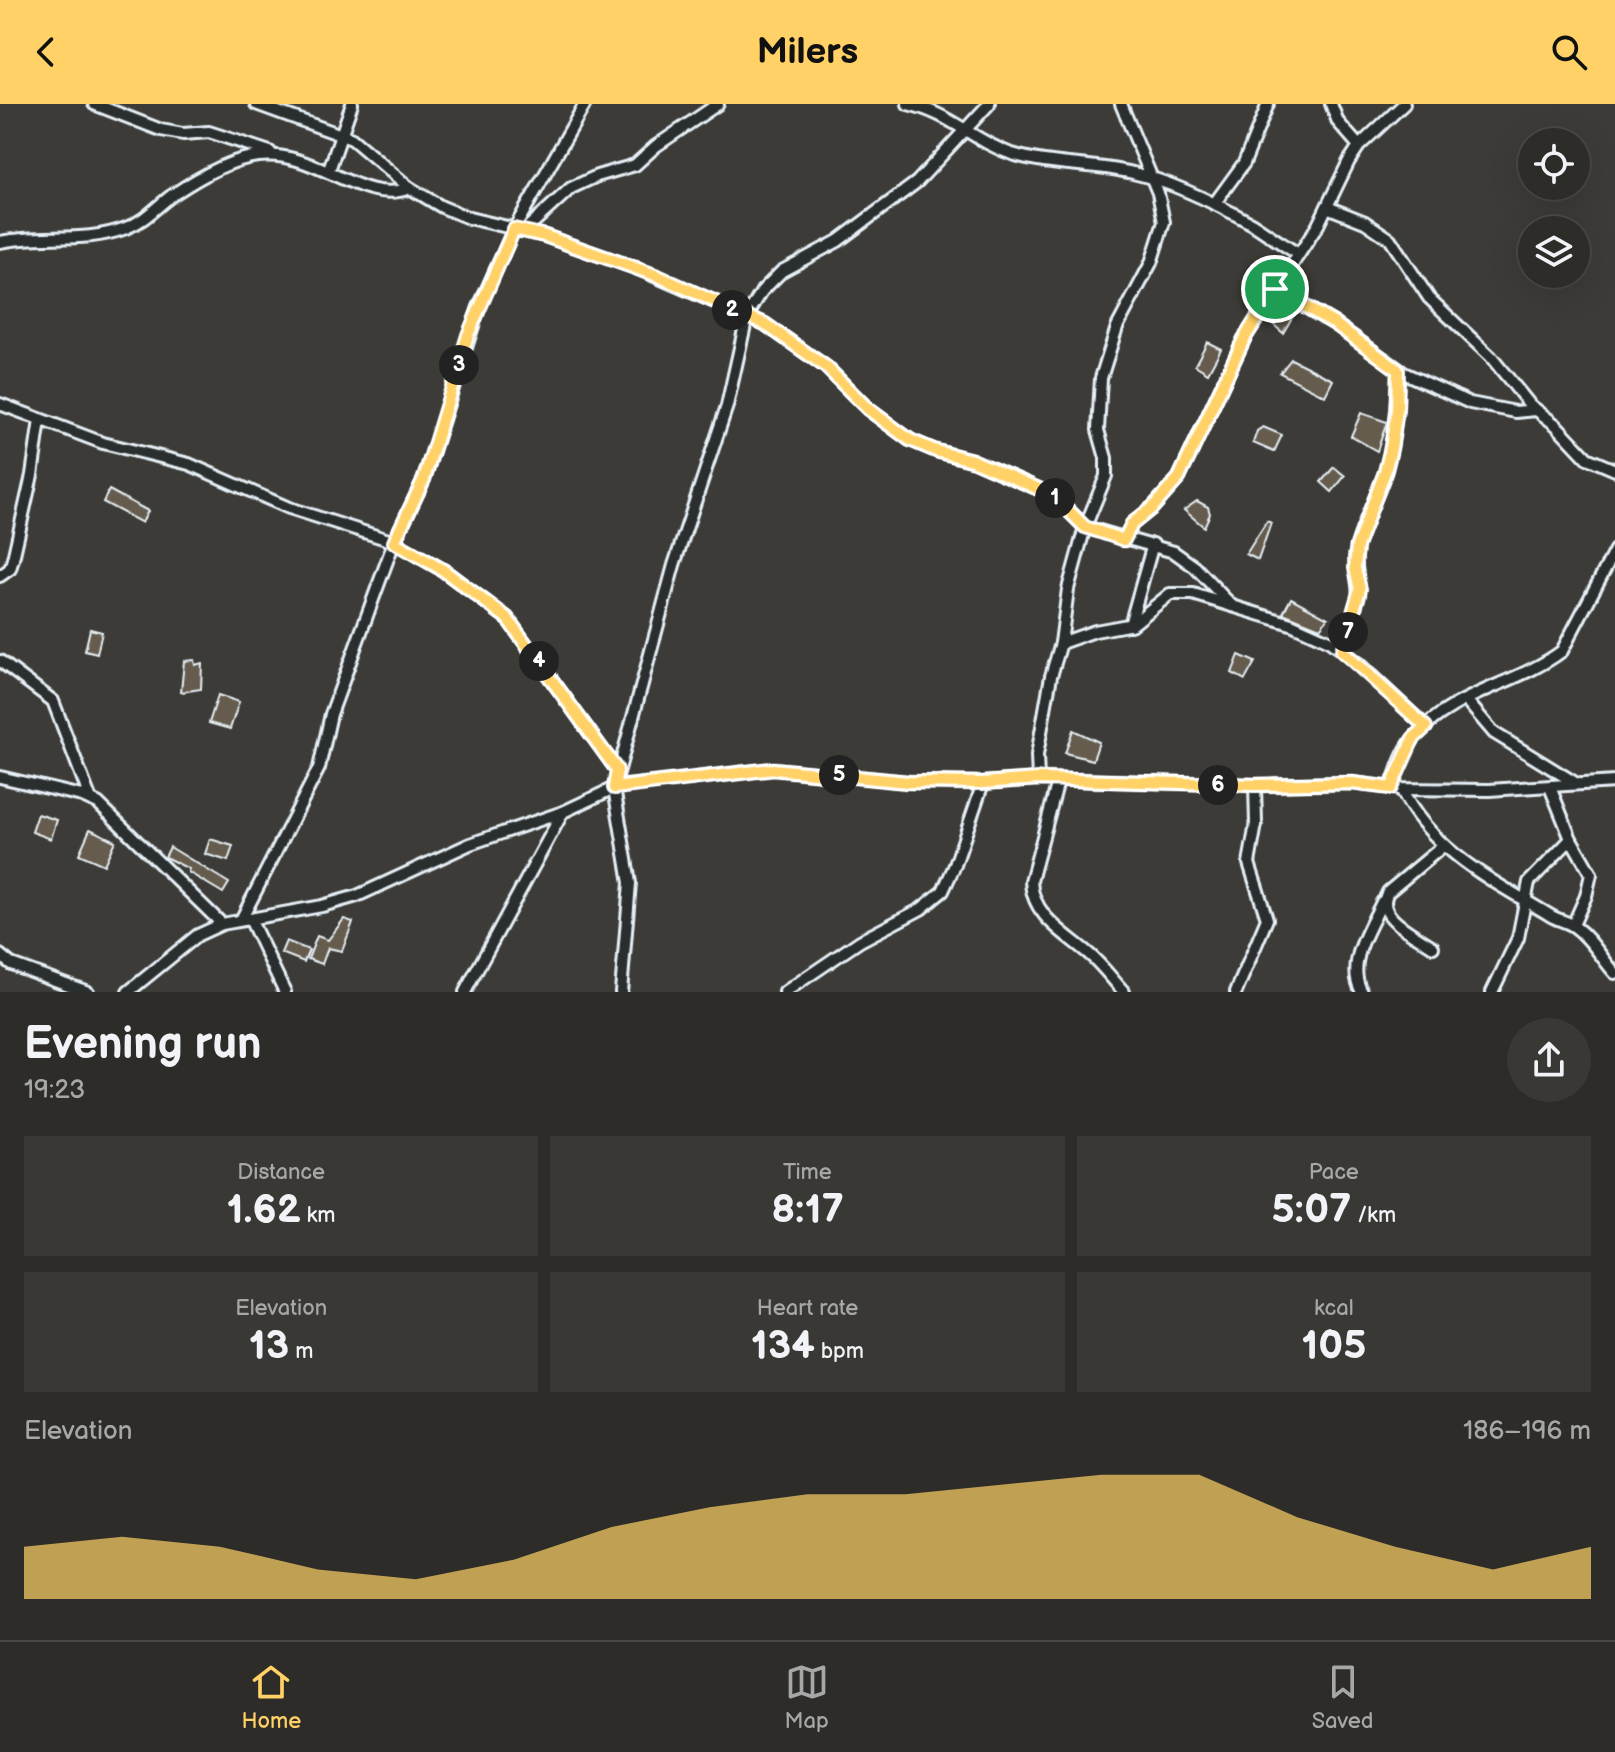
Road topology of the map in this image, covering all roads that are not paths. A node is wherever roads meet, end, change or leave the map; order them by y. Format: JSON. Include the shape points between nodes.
{"nodes":[{"id":1,"x":94,"y":104,"type":"edge"},
{"id":2,"x":256,"y":104,"type":"edge"},
{"id":3,"x":352,"y":104,"type":"edge"},
{"id":4,"x":585,"y":104,"type":"edge"},
{"id":5,"x":718,"y":104,"type":"edge"},
{"id":6,"x":908,"y":104,"type":"edge"},
{"id":7,"x":989,"y":104,"type":"edge"},
{"id":8,"x":1121,"y":104,"type":"edge"},
{"id":9,"x":1268,"y":104,"type":"edge"},
{"id":10,"x":1331,"y":104,"type":"edge"},
{"id":11,"x":1404,"y":104,"type":"edge"},
{"id":12,"x":965,"y":128,"type":"junction"},
{"id":13,"x":341,"y":134,"type":"junction"},
{"id":14,"x":1359,"y":146,"type":"junction"},
{"id":15,"x":275,"y":155,"type":"junction"},
{"id":16,"x":329,"y":170,"type":"junction"},
{"id":17,"x":1153,"y":180,"type":"junction"},
{"id":18,"x":410,"y":188,"type":"junction"},
{"id":19,"x":1214,"y":204,"type":"junction"},
{"id":20,"x":1327,"y":207,"type":"junction"},
{"id":21,"x":519,"y":230,"type":"junction"},
{"id":22,"x":0,"y":242,"type":"edge"},
{"id":23,"x":1297,"y":253,"type":"junction"},
{"id":24,"x":1275,"y":289,"type":"junction"},
{"id":25,"x":747,"y":316,"type":"junction"},
{"id":26,"x":1398,"y":370,"type":"junction"},
{"id":27,"x":0,"y":404,"type":"edge"},
{"id":28,"x":1536,"y":410,"type":"junction"},
{"id":29,"x":40,"y":420,"type":"junction"},
{"id":30,"x":1615,"y":470,"type":"edge"},
{"id":31,"x":1085,"y":527,"type":"junction"},
{"id":32,"x":1124,"y":540,"type":"junction"},
{"id":33,"x":394,"y":542,"type":"junction"},
{"id":34,"x":1153,"y":544,"type":"junction"},
{"id":35,"x":1615,"y":550,"type":"edge"},
{"id":36,"x":0,"y":576,"type":"edge"},
{"id":37,"x":1232,"y":606,"type":"junction"},
{"id":38,"x":1130,"y":625,"type":"junction"},
{"id":39,"x":1061,"y":643,"type":"junction"},
{"id":40,"x":1342,"y":651,"type":"junction"},
{"id":41,"x":0,"y":661,"type":"edge"},
{"id":42,"x":1466,"y":700,"type":"junction"},
{"id":43,"x":1426,"y":727,"type":"junction"},
{"id":44,"x":617,"y":770,"type":"junction"},
{"id":45,"x":0,"y":777,"type":"edge"},
{"id":46,"x":1038,"y":779,"type":"junction"},
{"id":47,"x":1058,"y":781,"type":"junction"},
{"id":48,"x":1615,"y":782,"type":"edge"},
{"id":49,"x":983,"y":783,"type":"junction"},
{"id":50,"x":1577,"y":784,"type":"junction"},
{"id":51,"x":1255,"y":785,"type":"junction"},
{"id":52,"x":1550,"y":787,"type":"junction"},
{"id":53,"x":614,"y":788,"type":"junction"},
{"id":54,"x":1396,"y":789,"type":"junction"},
{"id":55,"x":91,"y":800,"type":"junction"},
{"id":56,"x":563,"y":812,"type":"junction"},
{"id":57,"x":1571,"y":839,"type":"junction"},
{"id":58,"x":1442,"y":847,"type":"junction"},
{"id":59,"x":1383,"y":900,"type":"junction"},
{"id":60,"x":1525,"y":900,"type":"junction"},
{"id":61,"x":246,"y":919,"type":"junction"},
{"id":62,"x":222,"y":924,"type":"junction"},
{"id":63,"x":1573,"y":925,"type":"junction"},
{"id":64,"x":1433,"y":947,"type":"dead end"},
{"id":65,"x":0,"y":955,"type":"edge"},
{"id":66,"x":1615,"y":973,"type":"edge"},
{"id":67,"x":88,"y":992,"type":"edge"},
{"id":68,"x":128,"y":992,"type":"edge"},
{"id":69,"x":285,"y":992,"type":"edge"},
{"id":70,"x":465,"y":992,"type":"edge"},
{"id":71,"x":621,"y":992,"type":"edge"},
{"id":72,"x":785,"y":992,"type":"edge"},
{"id":73,"x":1124,"y":992,"type":"edge"},
{"id":74,"x":1236,"y":992,"type":"edge"},
{"id":75,"x":1362,"y":992,"type":"edge"},
{"id":76,"x":1492,"y":992,"type":"edge"}],
"edges":[{"from":1,"to":15,"type":"street","via":[[161,130],[209,132]]},
{"from":2,"to":13,"type":"street"},
{"from":3,"to":13,"type":"street"},
{"from":4,"to":21,"type":"street"},
{"from":5,"to":21,"type":"street","via":[[635,165],[571,188]]},
{"from":6,"to":12,"type":"street","via":[[941,113]]},
{"from":7,"to":12,"type":"street"},
{"from":8,"to":17,"type":"street"},
{"from":9,"to":19,"type":"street","via":[[1244,163]]},
{"from":10,"to":14,"type":"street","via":[[1338,122]]},
{"from":11,"to":14,"type":"street"},
{"from":12,"to":17,"type":"street","via":[[995,147],[1032,159]]},
{"from":12,"to":25,"type":"street","via":[[904,193],[838,241],[774,277]]},
{"from":13,"to":16,"type":"street"},
{"from":13,"to":18,"type":"street"},
{"from":14,"to":20,"type":"street"},
{"from":15,"to":16,"type":"street"},
{"from":15,"to":22,"type":"street","via":[[215,170],[140,222],[115,232],[78,240],[38,236]]},
{"from":16,"to":18,"type":"street","via":[[379,193]]},
{"from":17,"to":19,"type":"street"},
{"from":17,"to":31,"type":"street","via":[[1164,222],[1151,263],[1117,327],[1101,378],[1098,430],[1107,473]]},
{"from":18,"to":21,"type":"street","via":[[454,213]]},
{"from":19,"to":23,"type":"street"},
{"from":20,"to":23,"type":"street"},
{"from":20,"to":28,"type":"street","via":[[1390,239],[1429,298]]},
{"from":21,"to":25,"type":"street","via":[[658,276]]},
{"from":21,"to":33,"type":"street","via":[[468,335],[424,479]]},
{"from":23,"to":24,"type":"street"},
{"from":24,"to":26,"type":"street"},
{"from":24,"to":32,"type":"street","via":[[1244,339],[1179,478],[1132,524]]},
{"from":25,"to":31,"type":"street","via":[[814,358],[910,440],[1041,490]]},
{"from":25,"to":44,"type":"street","via":[[727,406],[674,565]]},
{"from":26,"to":28,"type":"street","via":[[1470,403],[1516,412]]},
{"from":26,"to":40,"type":"street","via":[[1391,448],[1357,546],[1360,589]]},
{"from":27,"to":29,"type":"street"},
{"from":28,"to":30,"type":"street","via":[[1587,458]]},
{"from":29,"to":33,"type":"street","via":[[103,443],[189,464],[289,508]]},
{"from":29,"to":36,"type":"street","via":[[13,559]]},
{"from":31,"to":32,"type":"street"},
{"from":31,"to":39,"type":"street","via":[[1068,589]]},
{"from":32,"to":34,"type":"street"},
{"from":33,"to":44,"type":"street","via":[[443,570],[507,618]]},
{"from":33,"to":61,"type":"street","via":[[331,714],[319,768]]},
{"from":34,"to":37,"type":"street","via":[[1195,567]]},
{"from":34,"to":38,"type":"street"},
{"from":35,"to":42,"type":"street","via":[[1562,651]]},
{"from":37,"to":38,"type":"street","via":[[1177,592]]},
{"from":37,"to":40,"type":"street","via":[[1307,630]]},
{"from":38,"to":39,"type":"street"},
{"from":39,"to":46,"type":"street","via":[[1037,755]]},
{"from":40,"to":43,"type":"street"},
{"from":41,"to":55,"type":"street","via":[[56,707]]},
{"from":42,"to":43,"type":"street"},
{"from":42,"to":50,"type":"street","via":[[1494,733]]},
{"from":43,"to":54,"type":"street","via":[[1407,749]]},
{"from":44,"to":53,"type":"street"},
{"from":45,"to":55,"type":"street"},
{"from":46,"to":47,"type":"street"},
{"from":46,"to":49,"type":"street"},
{"from":47,"to":51,"type":"street"},
{"from":47,"to":73,"type":"street","via":[[1031,896],[1049,921]]},
{"from":48,"to":50,"type":"street"},
{"from":49,"to":53,"type":"street","via":[[757,769]]},
{"from":49,"to":72,"type":"street","via":[[943,891]]},
{"from":50,"to":52,"type":"street"},
{"from":51,"to":54,"type":"street","via":[[1352,783]]},
{"from":51,"to":74,"type":"street","via":[[1249,863],[1267,919]]},
{"from":52,"to":54,"type":"street"},
{"from":52,"to":57,"type":"street"},
{"from":53,"to":56,"type":"street"},
{"from":53,"to":71,"type":"street","via":[[630,883]]},
{"from":54,"to":58,"type":"street"},
{"from":55,"to":62,"type":"street","via":[[112,814]]},
{"from":56,"to":61,"type":"street","via":[[470,844],[357,896]]},
{"from":56,"to":70,"type":"street"},
{"from":57,"to":60,"type":"street","via":[[1535,875]]},
{"from":57,"to":63,"type":"street","via":[[1591,874]]},
{"from":58,"to":59,"type":"street"},
{"from":58,"to":60,"type":"street"},
{"from":59,"to":64,"type":"street","via":[[1384,910]]},
{"from":59,"to":75,"type":"street","via":[[1357,957]]},
{"from":60,"to":63,"type":"street"},
{"from":60,"to":76,"type":"street","via":[[1518,938]]},
{"from":61,"to":62,"type":"street"},
{"from":61,"to":69,"type":"street"},
{"from":62,"to":68,"type":"street","via":[[198,935]]},
{"from":63,"to":66,"type":"street"},
{"from":65,"to":67,"type":"street","via":[[11,964]]}]}
